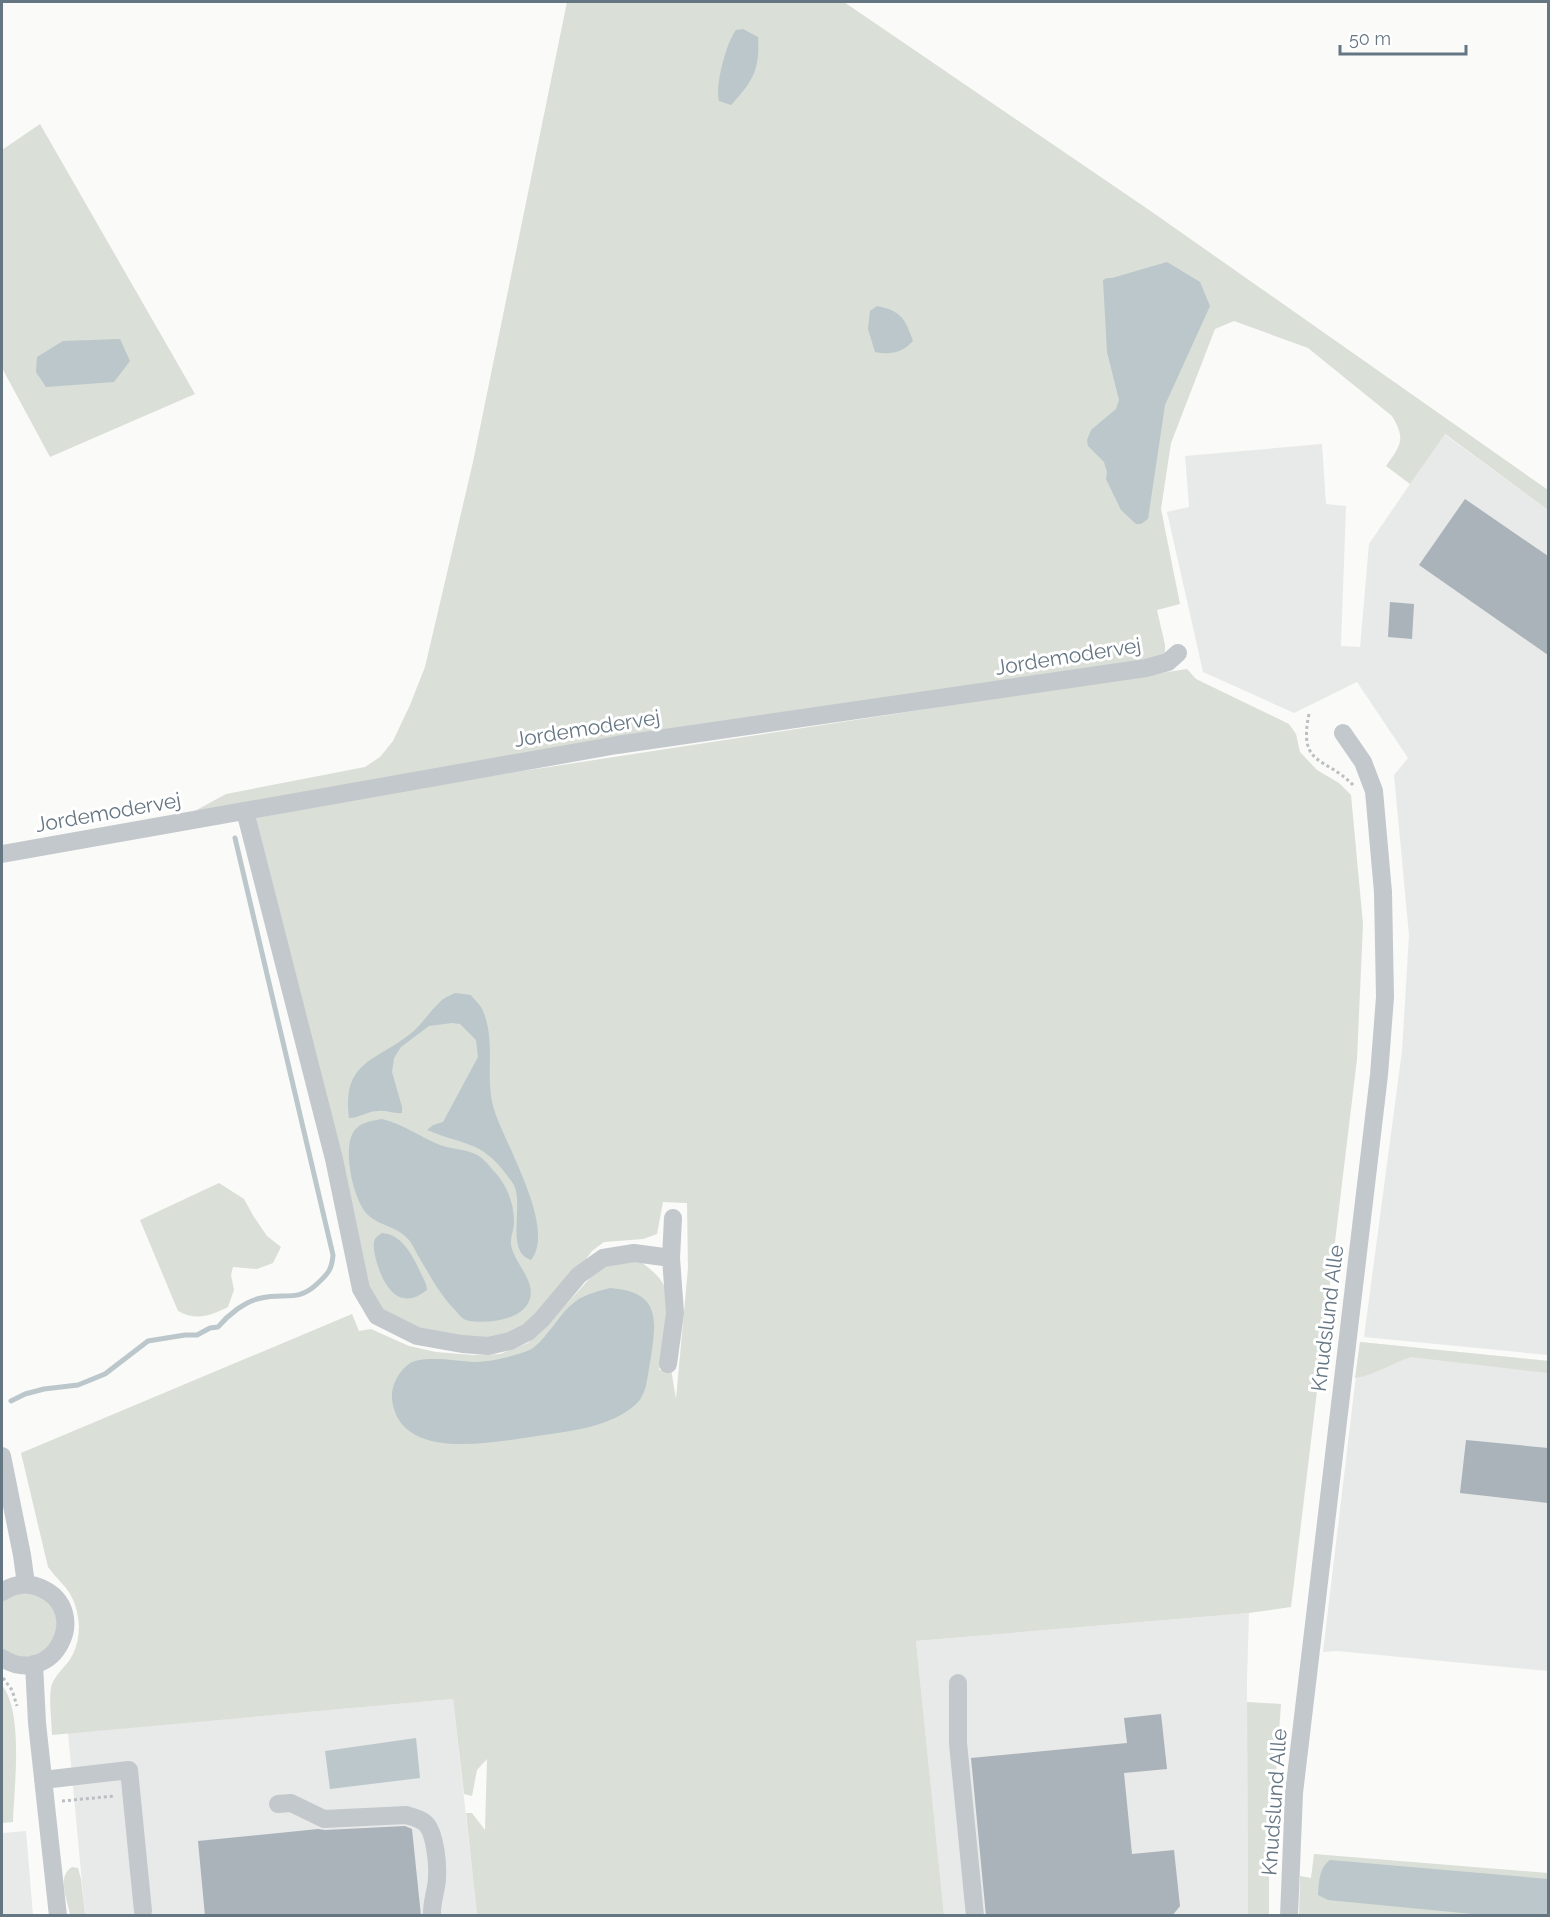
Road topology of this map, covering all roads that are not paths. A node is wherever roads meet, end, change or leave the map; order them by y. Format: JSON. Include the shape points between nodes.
{"nodes":[{"id":1,"x":1178,"y":653,"type":"dead end"},
{"id":2,"x":1343,"y":733,"type":"dead end"},
{"id":3,"x":245,"y":811,"type":"junction"},
{"id":4,"x":2,"y":854,"type":"edge"},
{"id":5,"x":673,"y":1218,"type":"dead end"},
{"id":6,"x":671,"y":1258,"type":"junction"},
{"id":7,"x":668,"y":1364,"type":"dead end"},
{"id":8,"x":2,"y":1456,"type":"edge"},
{"id":9,"x":14,"y":1587,"type":"edge"},
{"id":10,"x":2,"y":1658,"type":"edge"},
{"id":11,"x":29,"y":1665,"type":"junction"},
{"id":12,"x":958,"y":1683,"type":"dead end"},
{"id":13,"x":43,"y":1780,"type":"junction"},
{"id":14,"x":278,"y":1804,"type":"dead end"},
{"id":15,"x":143,"y":1911,"type":"dead end"},
{"id":16,"x":58,"y":1916,"type":"edge"},
{"id":17,"x":432,"y":1916,"type":"edge"},
{"id":18,"x":975,"y":1916,"type":"edge"},
{"id":19,"x":1289,"y":1916,"type":"edge"}],
"edges":[{"from":1,"to":3,"type":"street","name":"Jordemodervej","via":[[1168,662],[1146,668],[617,745]]},
{"from":2,"to":19,"type":"street","name":"Knudslund Alle","via":[[1363,762],[1374,791],[1383,892],[1384,997],[1379,1075],[1294,1793]]},
{"from":3,"to":4,"type":"street","name":"Jordemodervej"},
{"from":3,"to":6,"type":"street","via":[[334,1160],[361,1289],[377,1316],[417,1336],[488,1346],[528,1332],[579,1275],[603,1258],[634,1253]]},
{"from":5,"to":6,"type":"street"},
{"from":6,"to":7,"type":"street","via":[[675,1313]]},
{"from":8,"to":9,"type":"street","via":[[8,1485]]},
{"from":9,"to":11,"type":"street","via":[[39,1587],[54,1596],[66,1622],[58,1649],[50,1657]]},
{"from":10,"to":11,"type":"street"},
{"from":11,"to":13,"type":"street"},
{"from":12,"to":18,"type":"street","via":[[958,1743]]},
{"from":13,"to":15,"type":"street","via":[[129,1770]]},
{"from":13,"to":16,"type":"street"},
{"from":14,"to":17,"type":"street","via":[[291,1803],[324,1819],[416,1817],[428,1826],[434,1842],[437,1877]]}]}
